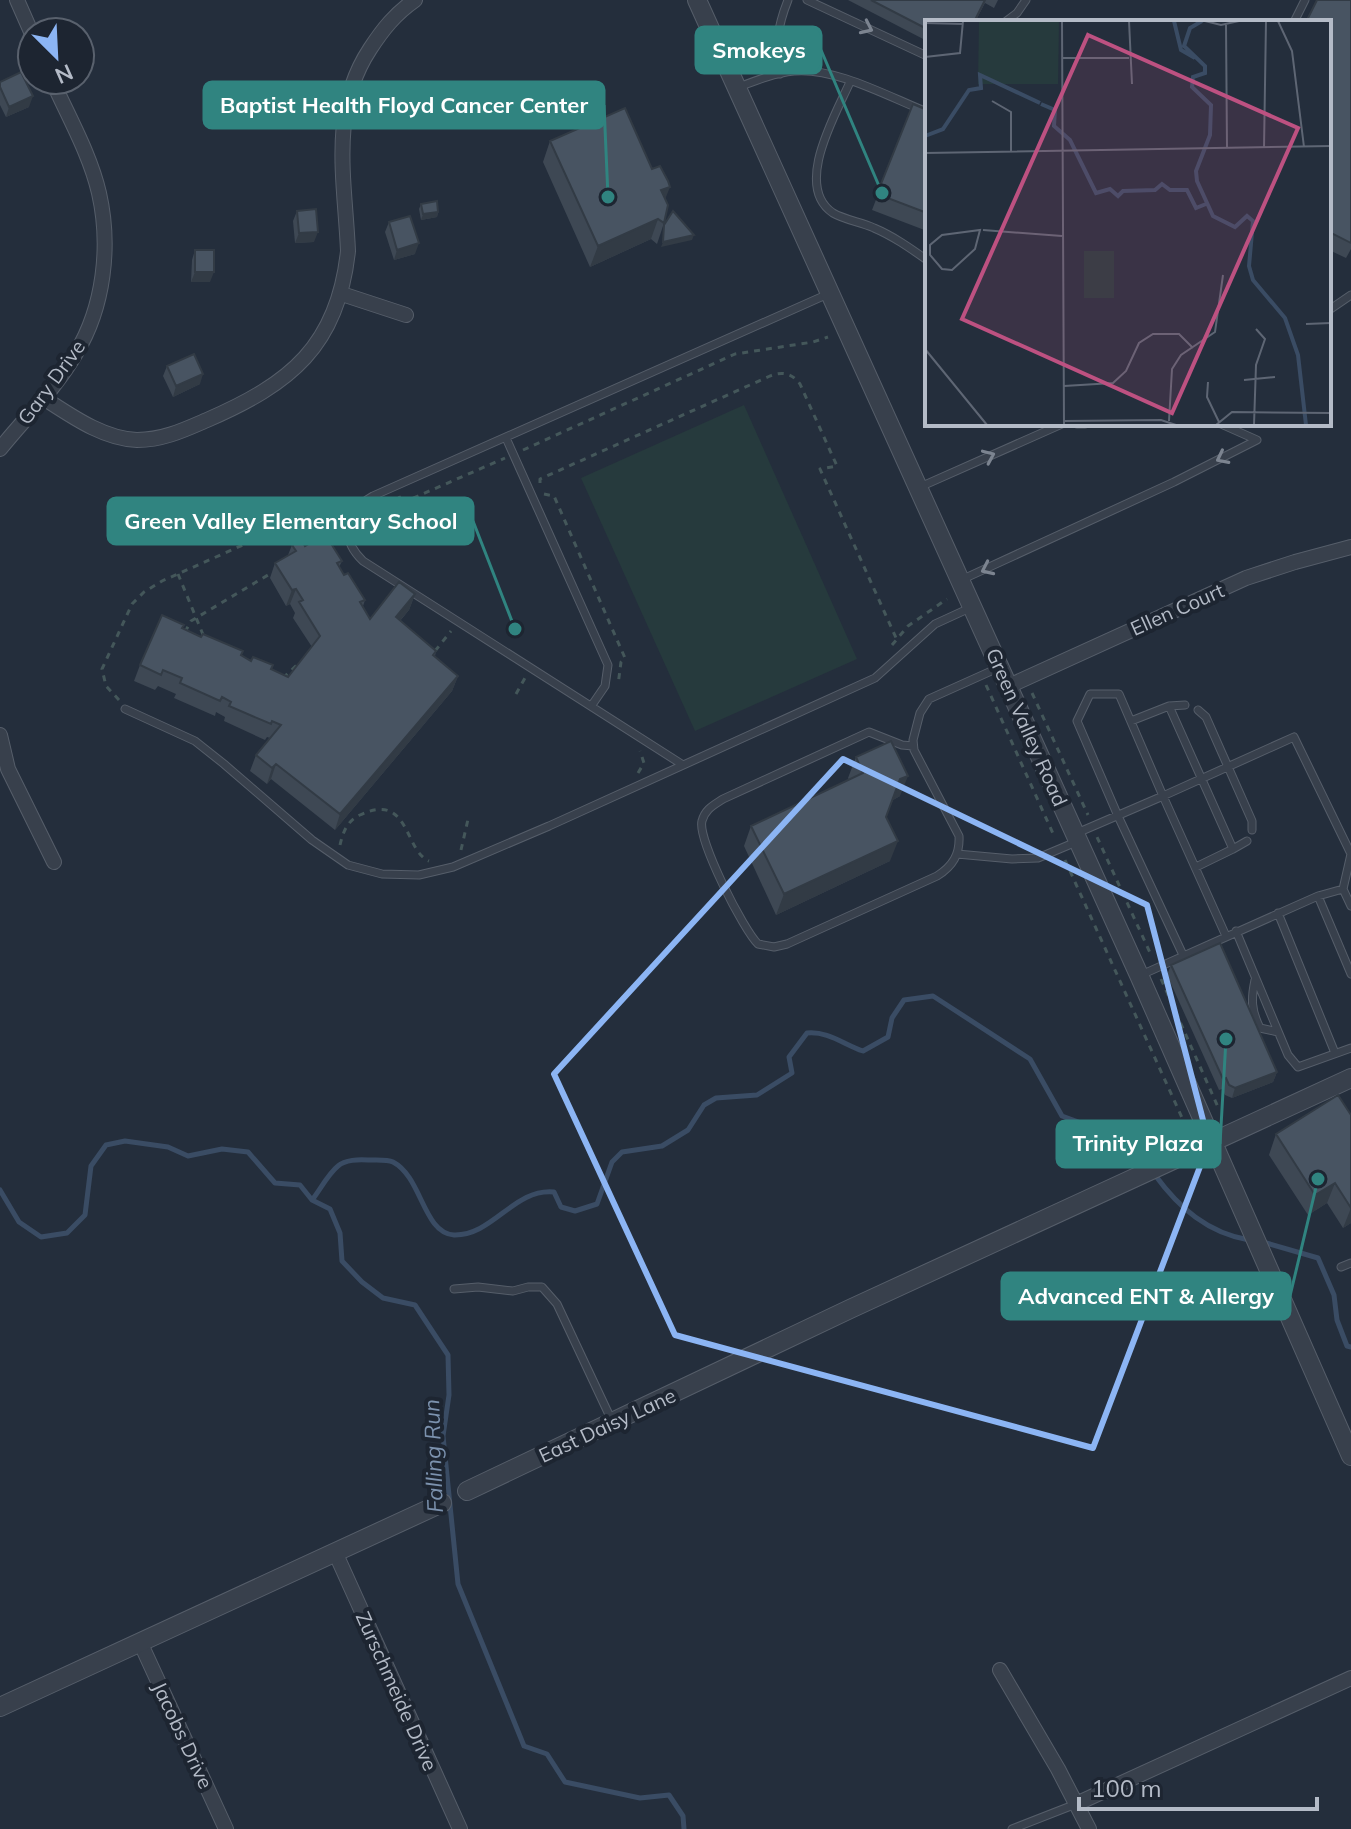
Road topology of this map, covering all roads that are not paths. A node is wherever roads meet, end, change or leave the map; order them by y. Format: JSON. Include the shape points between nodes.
{"nodes":[{"id":1,"x":415,"y":0,"type":"edge"},
{"id":2,"x":697,"y":0,"type":"edge"},
{"id":3,"x":788,"y":0,"type":"edge"},
{"id":4,"x":807,"y":0,"type":"edge"},
{"id":5,"x":1026,"y":0,"type":"edge"},
{"id":6,"x":1305,"y":0,"type":"edge"},
{"id":7,"x":1008,"y":20,"type":"edge"},
{"id":8,"x":1295,"y":20,"type":"edge"},
{"id":9,"x":925,"y":55,"type":"edge"},
{"id":10,"x":780,"y":74,"type":"junction"},
{"id":11,"x":850,"y":82,"type":"junction"},
{"id":12,"x":737,"y":88,"type":"junction"},
{"id":13,"x":59,"y":96,"type":"edge"},
{"id":14,"x":925,"y":111,"type":"edge"},
{"id":15,"x":925,"y":259,"type":"edge"},
{"id":16,"x":830,"y":293,"type":"junction"},
{"id":17,"x":342,"y":294,"type":"junction"},
{"id":18,"x":1351,"y":295,"type":"edge"},
{"id":19,"x":1331,"y":309,"type":"edge"},
{"id":20,"x":406,"y":315,"type":"dead end"},
{"id":21,"x":42,"y":397,"type":"junction"},
{"id":22,"x":1058,"y":426,"type":"edge"},
{"id":23,"x":1226,"y":426,"type":"edge"},
{"id":24,"x":506,"y":438,"type":"junction"},
{"id":25,"x":0,"y":449,"type":"edge"},
{"id":26,"x":918,"y":488,"type":"junction"},
{"id":27,"x":1351,"y":547,"type":"edge"},
{"id":28,"x":960,"y":581,"type":"junction"},
{"id":29,"x":972,"y":607,"type":"junction"},
{"id":30,"x":1000,"y":667,"type":"junction"},
{"id":31,"x":1009,"y":686,"type":"junction"},
{"id":32,"x":592,"y":705,"type":"junction"},
{"id":33,"x":1185,"y":705,"type":"dead end"},
{"id":34,"x":1169,"y":706,"type":"junction"},
{"id":35,"x":125,"y":709,"type":"dead end"},
{"id":36,"x":1198,"y":710,"type":"dead end"},
{"id":37,"x":1131,"y":721,"type":"junction"},
{"id":38,"x":0,"y":735,"type":"edge"},
{"id":39,"x":913,"y":746,"type":"junction"},
{"id":40,"x":683,"y":765,"type":"junction"},
{"id":41,"x":1227,"y":768,"type":"junction"},
{"id":42,"x":1203,"y":779,"type":"junction"},
{"id":43,"x":1163,"y":796,"type":"junction"},
{"id":44,"x":1118,"y":816,"type":"junction"},
{"id":45,"x":1252,"y":830,"type":"dead end"},
{"id":46,"x":1077,"y":838,"type":"junction"},
{"id":47,"x":1247,"y":841,"type":"dead end"},
{"id":48,"x":1233,"y":849,"type":"junction"},
{"id":49,"x":957,"y":854,"type":"junction"},
{"id":50,"x":54,"y":862,"type":"dead end"},
{"id":51,"x":1196,"y":867,"type":"junction"},
{"id":52,"x":1343,"y":889,"type":"junction"},
{"id":53,"x":1318,"y":896,"type":"junction"},
{"id":54,"x":1351,"y":906,"type":"edge"},
{"id":55,"x":1278,"y":913,"type":"junction"},
{"id":56,"x":1236,"y":931,"type":"junction"},
{"id":57,"x":1226,"y":936,"type":"junction"},
{"id":58,"x":1183,"y":955,"type":"junction"},
{"id":59,"x":1148,"y":972,"type":"junction"},
{"id":60,"x":1351,"y":974,"type":"edge"},
{"id":61,"x":1256,"y":978,"type":"junction"},
{"id":62,"x":1278,"y":1032,"type":"junction"},
{"id":63,"x":1351,"y":1048,"type":"edge"},
{"id":64,"x":1335,"y":1053,"type":"junction"},
{"id":65,"x":1351,"y":1078,"type":"edge"},
{"id":66,"x":1213,"y":1144,"type":"junction"},
{"id":67,"x":1351,"y":1263,"type":"edge"},
{"id":68,"x":1341,"y":1267,"type":"dead end"},
{"id":69,"x":454,"y":1289,"type":"dead end"},
{"id":70,"x":613,"y":1423,"type":"junction"},
{"id":71,"x":1351,"y":1456,"type":"edge"},
{"id":72,"x":467,"y":1491,"type":"joint"},
{"id":73,"x":442,"y":1503,"type":"joint"},
{"id":74,"x":335,"y":1552,"type":"junction"},
{"id":75,"x":140,"y":1642,"type":"junction"},
{"id":76,"x":1000,"y":1670,"type":"dead end"},
{"id":77,"x":1351,"y":1678,"type":"edge"},
{"id":78,"x":0,"y":1707,"type":"edge"},
{"id":79,"x":1076,"y":1804,"type":"junction"},
{"id":80,"x":226,"y":1829,"type":"edge"},
{"id":81,"x":460,"y":1829,"type":"edge"},
{"id":82,"x":1012,"y":1829,"type":"edge"},
{"id":83,"x":1089,"y":1829,"type":"edge"}],
"edges":[{"from":1,"to":17,"type":"street","via":[[389,21],[362,61],[346,105],[341,135],[348,251]]},
{"from":2,"to":12,"type":"street","name":"Green Valley Road"},
{"from":3,"to":10,"type":"lane","via":[[776,49]]},
{"from":4,"to":9,"type":"lane","one_way":true},
{"from":5,"to":7,"type":"lane"},
{"from":6,"to":8,"type":"lane"},
{"from":10,"to":11,"type":"lane","via":[[805,70]]},
{"from":10,"to":12,"type":"lane"},
{"from":11,"to":14,"type":"lane"},
{"from":11,"to":15,"type":"lane","via":[[818,158],[821,198],[836,214],[886,234]]},
{"from":12,"to":16,"type":"street","name":"Green Valley Road"},
{"from":13,"to":21,"type":"street","name":"Gary Drive","via":[[99,193],[104,254],[86,334]]},
{"from":16,"to":24,"type":"lane"},
{"from":16,"to":26,"type":"street","name":"Green Valley Road"},
{"from":17,"to":20,"type":"street"},
{"from":17,"to":21,"type":"street","via":[[323,335],[289,374],[183,432],[123,438],[72,417]]},
{"from":18,"to":19,"type":"lane"},
{"from":21,"to":25,"type":"street","name":"Gary Drive"},
{"from":26,"to":22,"type":"lane","one_way":true},
{"from":23,"to":28,"type":"lane","one_way":true,"via":[[1257,440]]},
{"from":24,"to":32,"type":"lane","via":[[608,665],[605,686]]},
{"from":24,"to":32,"type":"lane","via":[[367,499],[353,511],[350,543],[357,554]]},
{"from":26,"to":28,"type":"street","name":"Green Valley Road"},
{"from":27,"to":31,"type":"street","name":"Ellen Court","via":[[1246,578]]},
{"from":28,"to":29,"type":"street","name":"Green Valley Road"},
{"from":29,"to":30,"type":"street","name":"Green Valley Road"},
{"from":29,"to":40,"type":"lane","via":[[935,624],[875,678]]},
{"from":30,"to":31,"type":"street","name":"Green Valley Road"},
{"from":30,"to":39,"type":"lane","via":[[929,699],[920,713]]},
{"from":31,"to":46,"type":"street","name":"Green Valley Road"},
{"from":32,"to":40,"type":"lane"},
{"from":33,"to":34,"type":"lane"},
{"from":34,"to":37,"type":"lane"},
{"from":34,"to":42,"type":"lane"},
{"from":35,"to":40,"type":"lane","via":[[195,741],[312,840],[348,865],[382,874],[419,875],[453,867]]},
{"from":36,"to":41,"type":"lane","via":[[1206,717]]},
{"from":37,"to":43,"type":"lane"},
{"from":37,"to":44,"type":"lane","via":[[1119,694],[1090,694],[1077,721]]},
{"from":38,"to":50,"type":"street","via":[[8,769]]},
{"from":39,"to":49,"type":"lane","via":[[957,830]]},
{"from":39,"to":49,"type":"lane","via":[[869,732],[723,799],[701,821],[708,851],[753,940],[774,947],[937,876]]},
{"from":41,"to":42,"type":"lane"},
{"from":41,"to":45,"type":"lane"},
{"from":41,"to":52,"type":"lane","via":[[1294,737],[1351,854]]},
{"from":42,"to":43,"type":"lane"},
{"from":42,"to":48,"type":"lane"},
{"from":43,"to":44,"type":"lane"},
{"from":43,"to":51,"type":"lane"},
{"from":44,"to":46,"type":"lane"},
{"from":44,"to":58,"type":"lane"},
{"from":46,"to":49,"type":"lane","via":[[1030,858]]},
{"from":46,"to":59,"type":"street","name":"Green Valley Road"},
{"from":47,"to":48,"type":"lane"},
{"from":48,"to":51,"type":"lane"},
{"from":51,"to":57,"type":"lane"},
{"from":52,"to":53,"type":"lane"},
{"from":52,"to":54,"type":"lane"},
{"from":53,"to":55,"type":"lane"},
{"from":53,"to":60,"type":"lane"},
{"from":55,"to":56,"type":"lane"},
{"from":55,"to":64,"type":"lane"},
{"from":56,"to":57,"type":"lane"},
{"from":56,"to":61,"type":"lane"},
{"from":57,"to":58,"type":"lane"},
{"from":58,"to":59,"type":"lane"},
{"from":59,"to":66,"type":"street","name":"Green Valley Road"},
{"from":61,"to":62,"type":"lane"},
{"from":61,"to":62,"type":"lane","via":[[1253,1013],[1260,1028]]},
{"from":62,"to":64,"type":"lane","via":[[1298,1067]]},
{"from":63,"to":64,"type":"lane"},
{"from":65,"to":66,"type":"street","name":"East Daisy Lane"},
{"from":66,"to":70,"type":"street","name":"East Daisy Lane"},
{"from":66,"to":71,"type":"street","name":"Green Valley Road"},
{"from":67,"to":68,"type":"lane"},
{"from":69,"to":70,"type":"lane","via":[[547,1290]]},
{"from":70,"to":72,"type":"street","name":"East Daisy Lane"},
{"from":72,"to":73,"type":"street","name":"East Daisy Lane"},
{"from":73,"to":74,"type":"street","name":"East Daisy Lane"},
{"from":74,"to":75,"type":"street","name":"East Daisy Lane"},
{"from":74,"to":81,"type":"street","name":"Zurschmeide Drive"},
{"from":75,"to":78,"type":"street","name":"East Daisy Lane"},
{"from":75,"to":80,"type":"street","name":"Jacobs Drive"},
{"from":76,"to":79,"type":"street"},
{"from":77,"to":79,"type":"street"},
{"from":79,"to":82,"type":"lane"},
{"from":79,"to":83,"type":"street"}]}
